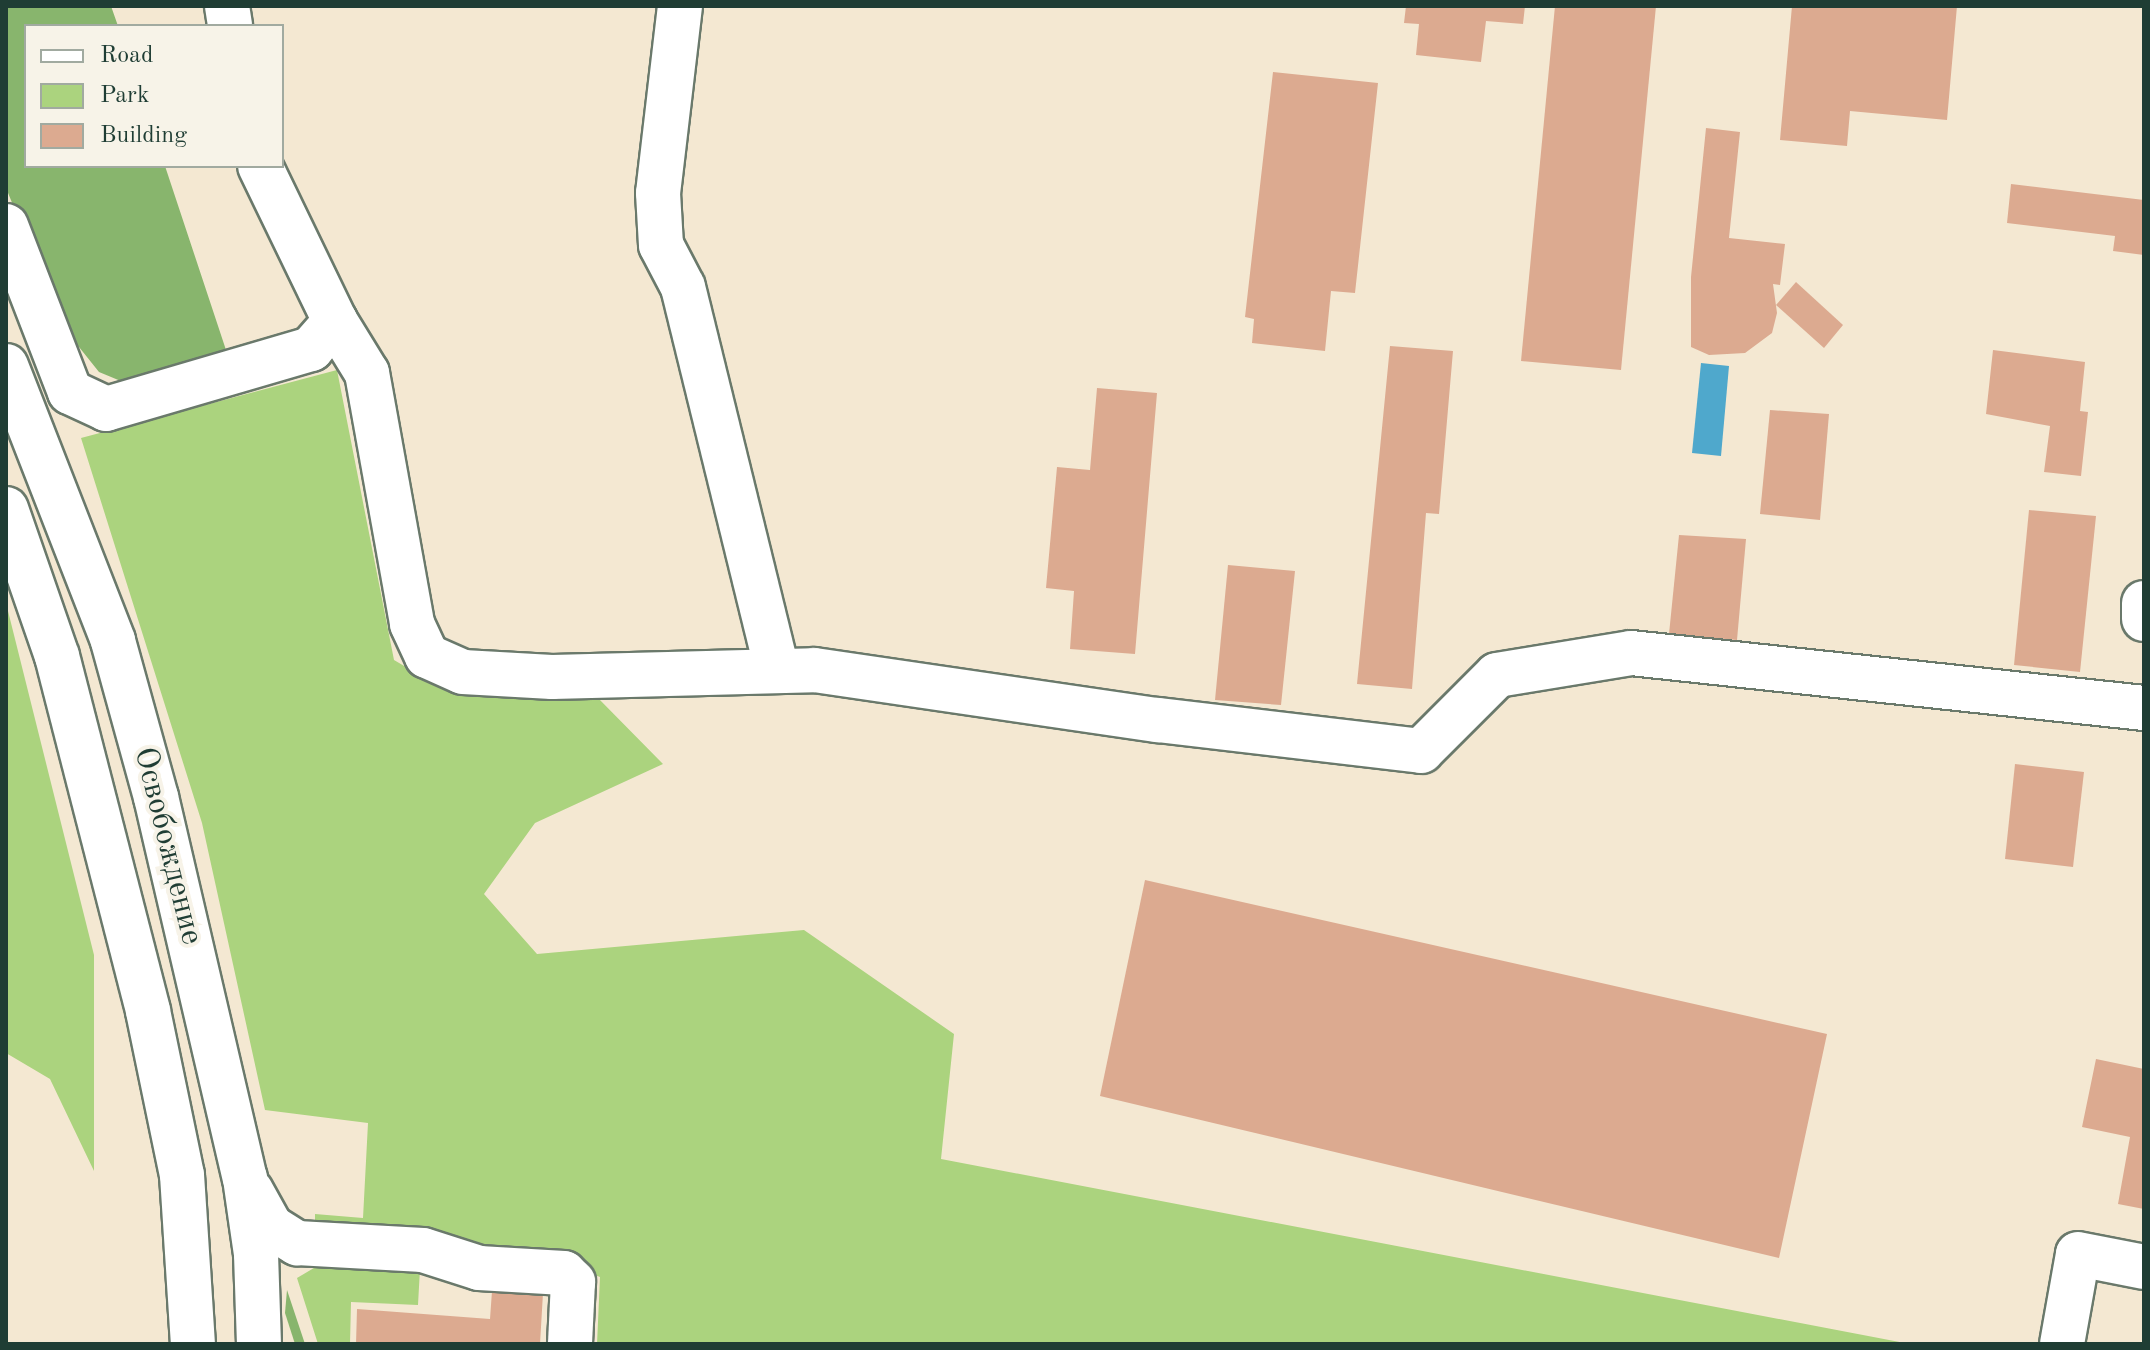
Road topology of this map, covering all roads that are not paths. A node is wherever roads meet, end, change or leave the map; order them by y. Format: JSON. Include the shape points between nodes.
{"nodes":[{"id":1,"x":680,"y":6,"type":"edge"},
{"id":2,"x":261,"y":168,"type":"edge"},
{"id":3,"x":6,"y":226,"type":"edge"},
{"id":4,"x":335,"y":321,"type":"junction"},
{"id":5,"x":6,"y":366,"type":"edge"},
{"id":6,"x":6,"y":509,"type":"edge"},
{"id":7,"x":2144,"y":603,"type":"edge"},
{"id":8,"x":2144,"y":619,"type":"edge"},
{"id":9,"x":777,"y":670,"type":"junction"},
{"id":10,"x":2144,"y":708,"type":"edge"},
{"id":11,"x":245,"y":1178,"type":"junction"},
{"id":12,"x":256,"y":1254,"type":"junction"},
{"id":13,"x":189,"y":1263,"type":"junction"},
{"id":14,"x":2144,"y":1267,"type":"edge"},
{"id":15,"x":178,"y":1344,"type":"edge"},
{"id":16,"x":193,"y":1344,"type":"edge"},
{"id":17,"x":259,"y":1344,"type":"edge"},
{"id":18,"x":283,"y":1344,"type":"edge"},
{"id":19,"x":570,"y":1344,"type":"edge"},
{"id":20,"x":2062,"y":1344,"type":"edge"}],
"edges":[{"from":1,"to":9,"type":"street","via":[[658,193],[661,245],[683,287]]},
{"from":2,"to":4,"type":"street"},
{"from":3,"to":4,"type":"street","via":[[70,392],[106,409],[311,349]]},
{"from":4,"to":9,"type":"street","via":[[367,373],[412,624],[427,656],[463,672],[537,676]]},
{"from":5,"to":11,"type":"street","name":"Освобождение","via":[[113,641],[160,812]]},
{"from":6,"to":13,"type":"street","name":"Освобождение","via":[[57,656],[101,815],[182,1175]]},
{"from":7,"to":8,"type":"street"},
{"from":9,"to":10,"type":"street","via":[[814,670],[1158,720],[1421,751],[1497,675],[1631,653]]},
{"from":11,"to":12,"type":"street","name":"Освобождение"},
{"from":11,"to":19,"type":"street","via":[[271,1227],[297,1243],[423,1250],[462,1266],[570,1276]]},
{"from":12,"to":17,"type":"street","name":"Освобождение"},
{"from":12,"to":18,"type":"street"},
{"from":13,"to":15,"type":"street"},
{"from":13,"to":16,"type":"street","name":"Освобождение"},
{"from":14,"to":20,"type":"street","via":[[2078,1254]]}]}
